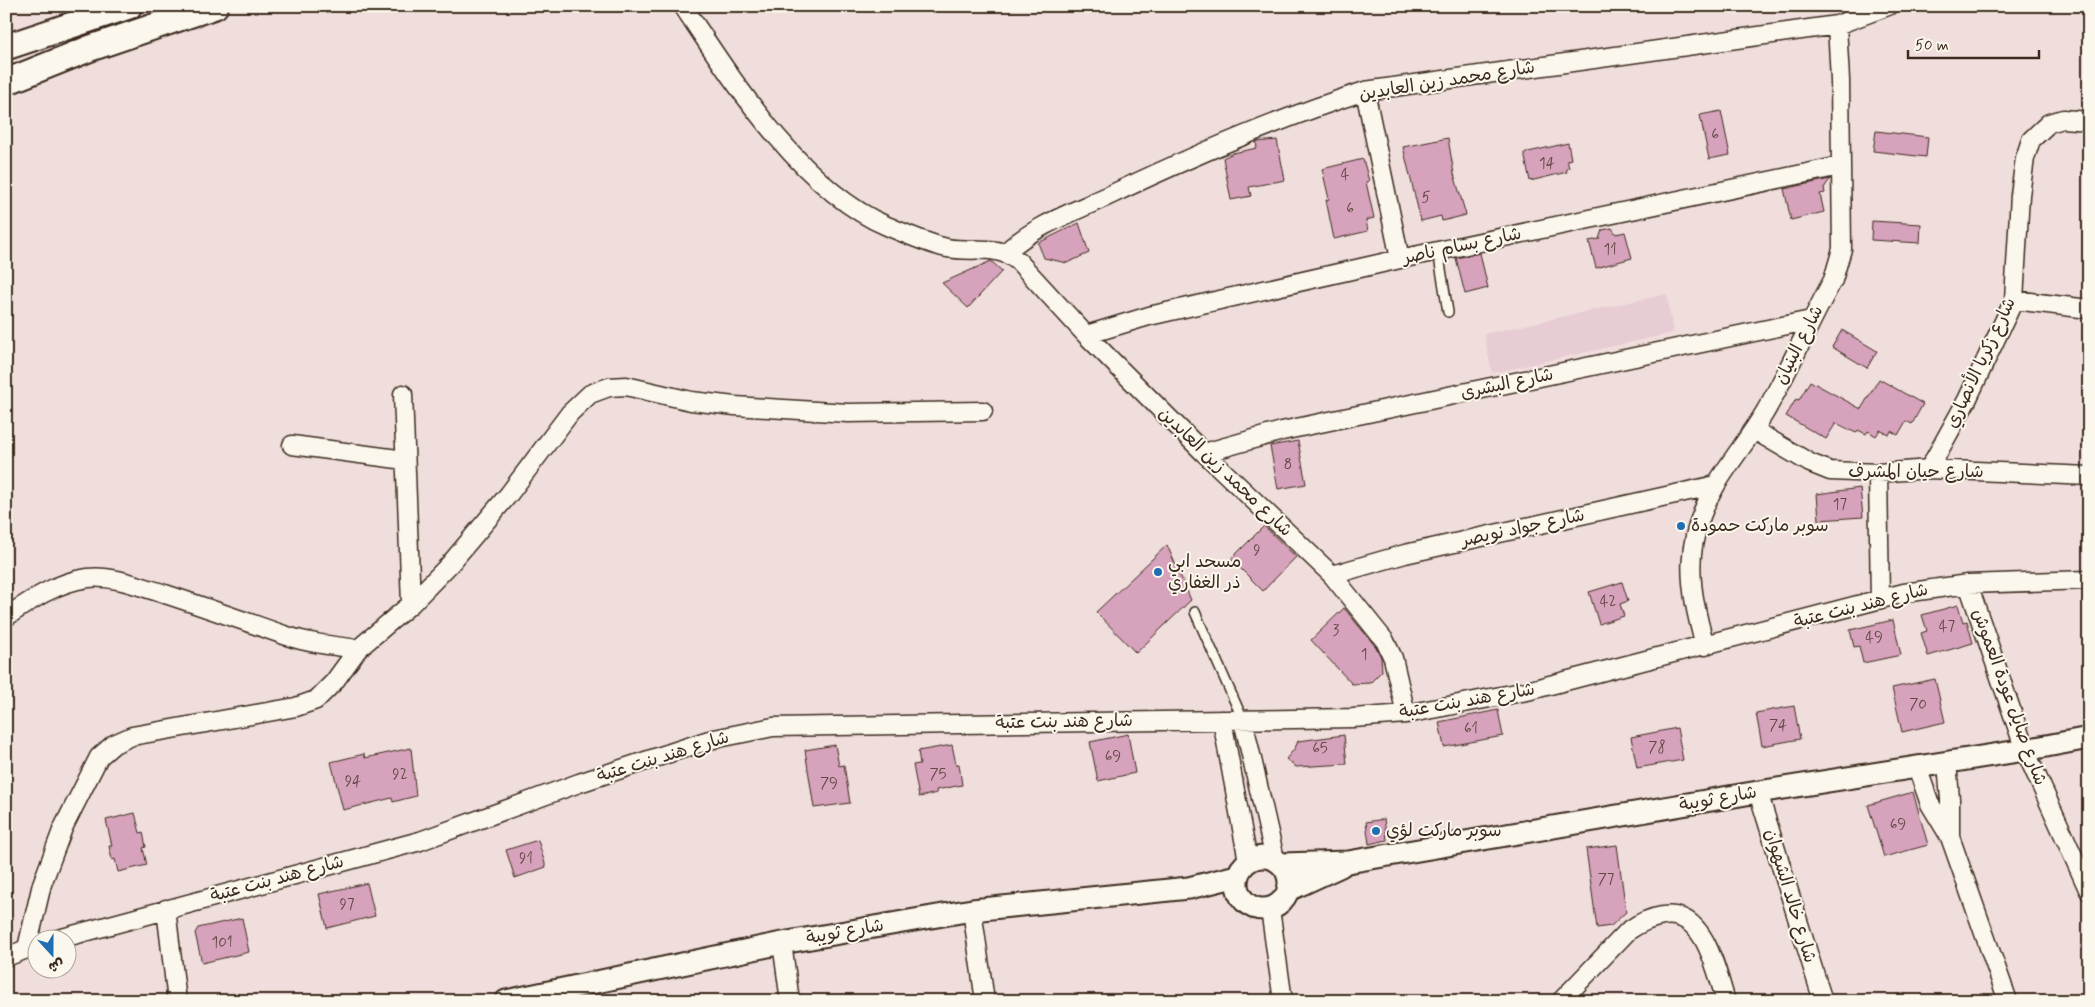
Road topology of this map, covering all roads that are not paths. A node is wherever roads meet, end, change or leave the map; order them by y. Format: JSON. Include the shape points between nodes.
{"nodes":[{"id":1,"x":129,"y":6,"type":"edge"},
{"id":2,"x":215,"y":6,"type":"edge"},
{"id":3,"x":683,"y":6,"type":"edge"},
{"id":4,"x":1888,"y":6,"type":"edge"},
{"id":5,"x":1837,"y":25,"type":"junction"},
{"id":6,"x":6,"y":47,"type":"edge"},
{"id":7,"x":6,"y":82,"type":"edge"},
{"id":8,"x":1365,"y":91,"type":"junction"},
{"id":9,"x":2089,"y":121,"type":"edge"},
{"id":10,"x":1840,"y":166,"type":"junction"},
{"id":11,"x":1438,"y":251,"type":"junction"},
{"id":12,"x":1006,"y":252,"type":"junction"},
{"id":13,"x":1400,"y":259,"type":"junction"},
{"id":14,"x":2014,"y":300,"type":"junction"},
{"id":15,"x":2089,"y":309,"type":"edge"},
{"id":16,"x":1448,"y":312,"type":"dead end"},
{"id":17,"x":1811,"y":320,"type":"junction"},
{"id":18,"x":1086,"y":335,"type":"junction"},
{"id":19,"x":402,"y":394,"type":"dead end"},
{"id":20,"x":983,"y":411,"type":"dead end"},
{"id":21,"x":1754,"y":430,"type":"junction"},
{"id":22,"x":292,"y":445,"type":"dead end"},
{"id":23,"x":1204,"y":453,"type":"junction"},
{"id":24,"x":405,"y":460,"type":"junction"},
{"id":25,"x":1929,"y":469,"type":"junction"},
{"id":26,"x":1878,"y":472,"type":"junction"},
{"id":27,"x":2089,"y":476,"type":"edge"},
{"id":28,"x":1716,"y":485,"type":"junction"},
{"id":29,"x":1332,"y":575,"type":"junction"},
{"id":30,"x":2089,"y":580,"type":"edge"},
{"id":31,"x":1968,"y":584,"type":"junction"},
{"id":32,"x":1880,"y":599,"type":"junction"},
{"id":33,"x":410,"y":604,"type":"junction"},
{"id":34,"x":1195,"y":612,"type":"dead end"},
{"id":35,"x":6,"y":617,"type":"edge"},
{"id":36,"x":1704,"y":646,"type":"junction"},
{"id":37,"x":358,"y":649,"type":"junction"},
{"id":38,"x":1406,"y":714,"type":"junction"},
{"id":39,"x":1222,"y":720,"type":"junction"},
{"id":40,"x":1243,"y":720,"type":"junction"},
{"id":41,"x":2089,"y":738,"type":"edge"},
{"id":42,"x":2025,"y":750,"type":"junction"},
{"id":43,"x":1947,"y":762,"type":"junction"},
{"id":44,"x":1917,"y":767,"type":"junction"},
{"id":45,"x":1758,"y":792,"type":"junction"},
{"id":46,"x":1950,"y":837,"type":"junction"},
{"id":47,"x":1279,"y":862,"type":"junction"},
{"id":48,"x":1348,"y":862,"type":"junction"},
{"id":49,"x":1243,"y":868,"type":"junction"},
{"id":50,"x":1189,"y":888,"type":"junction"},
{"id":51,"x":1289,"y":890,"type":"junction"},
{"id":52,"x":2089,"y":892,"type":"edge"},
{"id":53,"x":1244,"y":901,"type":"junction"},
{"id":54,"x":166,"y":908,"type":"junction"},
{"id":55,"x":1270,"y":908,"type":"junction"},
{"id":56,"x":972,"y":910,"type":"junction"},
{"id":57,"x":35,"y":930,"type":"edge"},
{"id":58,"x":78,"y":933,"type":"edge"},
{"id":59,"x":782,"y":943,"type":"junction"},
{"id":60,"x":28,"y":948,"type":"edge"},
{"id":61,"x":6,"y":957,"type":"edge"},
{"id":62,"x":178,"y":1001,"type":"edge"},
{"id":63,"x":506,"y":1001,"type":"edge"},
{"id":64,"x":790,"y":1001,"type":"edge"},
{"id":65,"x":985,"y":1001,"type":"edge"},
{"id":66,"x":1283,"y":1001,"type":"edge"},
{"id":67,"x":1561,"y":1001,"type":"edge"},
{"id":68,"x":1726,"y":1001,"type":"edge"},
{"id":69,"x":1823,"y":1001,"type":"edge"},
{"id":70,"x":2008,"y":1001,"type":"edge"}],
"edges":[{"from":1,"to":6,"type":"main road"},
{"from":2,"to":7,"type":"main road","via":[[91,48]]},
{"from":3,"to":12,"type":"street","via":[[789,150],[834,193],[859,212],[937,245]]},
{"from":4,"to":5,"type":"street","name":"شارع محمد زين العابدين"},
{"from":5,"to":8,"type":"street","name":"شارع محمد زين العابدين"},
{"from":5,"to":10,"type":"street","name":"شارع البنيان"},
{"from":8,"to":12,"type":"street","name":"شارع محمد زين العابدين","via":[[1318,106],[1177,163],[1034,231]]},
{"from":8,"to":13,"type":"street"},
{"from":9,"to":14,"type":"street","name":"شارع زكريا الأنصاري","via":[[2063,119],[2049,123],[2031,140],[2020,195]]},
{"from":10,"to":11,"type":"street","name":"شارع بسام ناصر"},
{"from":10,"to":17,"type":"street","name":"شارع البنيان","via":[[1842,249],[1833,280]]},
{"from":11,"to":13,"type":"street","name":"شارع بسام ناصر"},
{"from":11,"to":16,"type":"lane"},
{"from":12,"to":18,"type":"street","name":"شارع محمد زين العابدين"},
{"from":13,"to":18,"type":"street","name":"شارع بسام ناصر","via":[[1140,318]]},
{"from":14,"to":15,"type":"street"},
{"from":14,"to":25,"type":"street","name":"شارع زكريا الأنصاري","via":[[1967,400]]},
{"from":17,"to":21,"type":"street","name":"شارع البنيان"},
{"from":17,"to":23,"type":"street","name":"شارع البشرى","via":[[1282,431]]},
{"from":18,"to":23,"type":"street","name":"شارع محمد زين العابدين"},
{"from":19,"to":24,"type":"street"},
{"from":20,"to":33,"type":"street","via":[[839,412],[700,402],[626,386],[609,387],[590,394],[570,413],[474,536]]},
{"from":21,"to":26,"type":"street","name":"شارع حيان المشرف","via":[[1820,468],[1842,473]]},
{"from":21,"to":28,"type":"street","name":"شارع البنيان"},
{"from":22,"to":24,"type":"street"},
{"from":23,"to":29,"type":"street","name":"شارع محمد زين العابدين"},
{"from":24,"to":33,"type":"street"},
{"from":25,"to":26,"type":"street","name":"شارع حيان المشرف"},
{"from":25,"to":27,"type":"street","name":"شارع حيان المشرف"},
{"from":26,"to":32,"type":"street"},
{"from":28,"to":29,"type":"street","name":"شارع جواد نويصر","via":[[1404,554]]},
{"from":28,"to":36,"type":"street","name":"شارع البنيان","via":[[1694,536],[1691,560],[1691,584]]},
{"from":29,"to":38,"type":"street","name":"شارع محمد زين العابدين","via":[[1389,648]]},
{"from":30,"to":31,"type":"street","name":"شارع هند بنت عتبة"},
{"from":31,"to":32,"type":"street","name":"شارع هند بنت عتبة"},
{"from":31,"to":42,"type":"street","name":"شارع صايل عودة العموش"},
{"from":32,"to":36,"type":"street","name":"شارع هند بنت عتبة"},
{"from":33,"to":37,"type":"street"},
{"from":34,"to":40,"type":"lane"},
{"from":35,"to":37,"type":"street","via":[[70,581],[111,579],[242,619],[285,636]]},
{"from":36,"to":38,"type":"street","name":"شارع هند بنت عتبة","via":[[1527,691]]},
{"from":37,"to":57,"type":"street","via":[[329,687],[316,700],[305,705],[132,736],[106,750],[99,757],[63,828],[42,884]]},
{"from":38,"to":40,"type":"street","name":"شارع هند بنت عتبة"},
{"from":39,"to":40,"type":"street","name":"شارع هند بنت عتبة"},
{"from":39,"to":49,"type":"street"},
{"from":39,"to":54,"type":"street","name":"شارع هند بنت عتبة","via":[[774,727],[709,740],[579,782],[420,841]]},
{"from":40,"to":47,"type":"street"},
{"from":41,"to":42,"type":"street","name":"شارع ثويبة"},
{"from":42,"to":43,"type":"street","name":"شارع ثويبة"},
{"from":42,"to":52,"type":"street","name":"شارع صايل عودة العموش"},
{"from":43,"to":44,"type":"street","name":"شارع ثويبة"},
{"from":43,"to":46,"type":"street"},
{"from":44,"to":45,"type":"street","name":"شارع ثويبة"},
{"from":44,"to":46,"type":"street","via":[[1930,804]]},
{"from":45,"to":48,"type":"street","name":"شارع ثويبة"},
{"from":45,"to":69,"type":"street","name":"شارع خالد الشهوان"},
{"from":46,"to":70,"type":"street"},
{"from":47,"to":48,"type":"street","name":"شارع ثويبة"},
{"from":47,"to":49,"type":"street","via":[[1266,856],[1257,857]]},
{"from":47,"to":51,"type":"street","via":[[1288,872]]},
{"from":48,"to":51,"type":"street","name":"شارع ثويبة"},
{"from":49,"to":50,"type":"street","name":"شارع ثويبة"},
{"from":49,"to":53,"type":"street","via":[[1237,885]]},
{"from":50,"to":53,"type":"street","name":"شارع ثويبة"},
{"from":50,"to":56,"type":"street","name":"شارع ثويبة"},
{"from":51,"to":55,"type":"street","via":[[1278,905]]},
{"from":53,"to":55,"type":"street","via":[[1252,907]]},
{"from":54,"to":58,"type":"street","name":"شارع هند بنت عتبة"},
{"from":54,"to":62,"type":"street"},
{"from":55,"to":66,"type":"street"},
{"from":56,"to":59,"type":"street","name":"شارع ثويبة"},
{"from":56,"to":65,"type":"street"},
{"from":59,"to":63,"type":"street","name":"شارع ثويبة"},
{"from":59,"to":64,"type":"street"},
{"from":60,"to":61,"type":"street"},
{"from":67,"to":68,"type":"street","via":[[1628,931],[1639,923],[1667,915],[1685,919],[1700,931]]}]}
